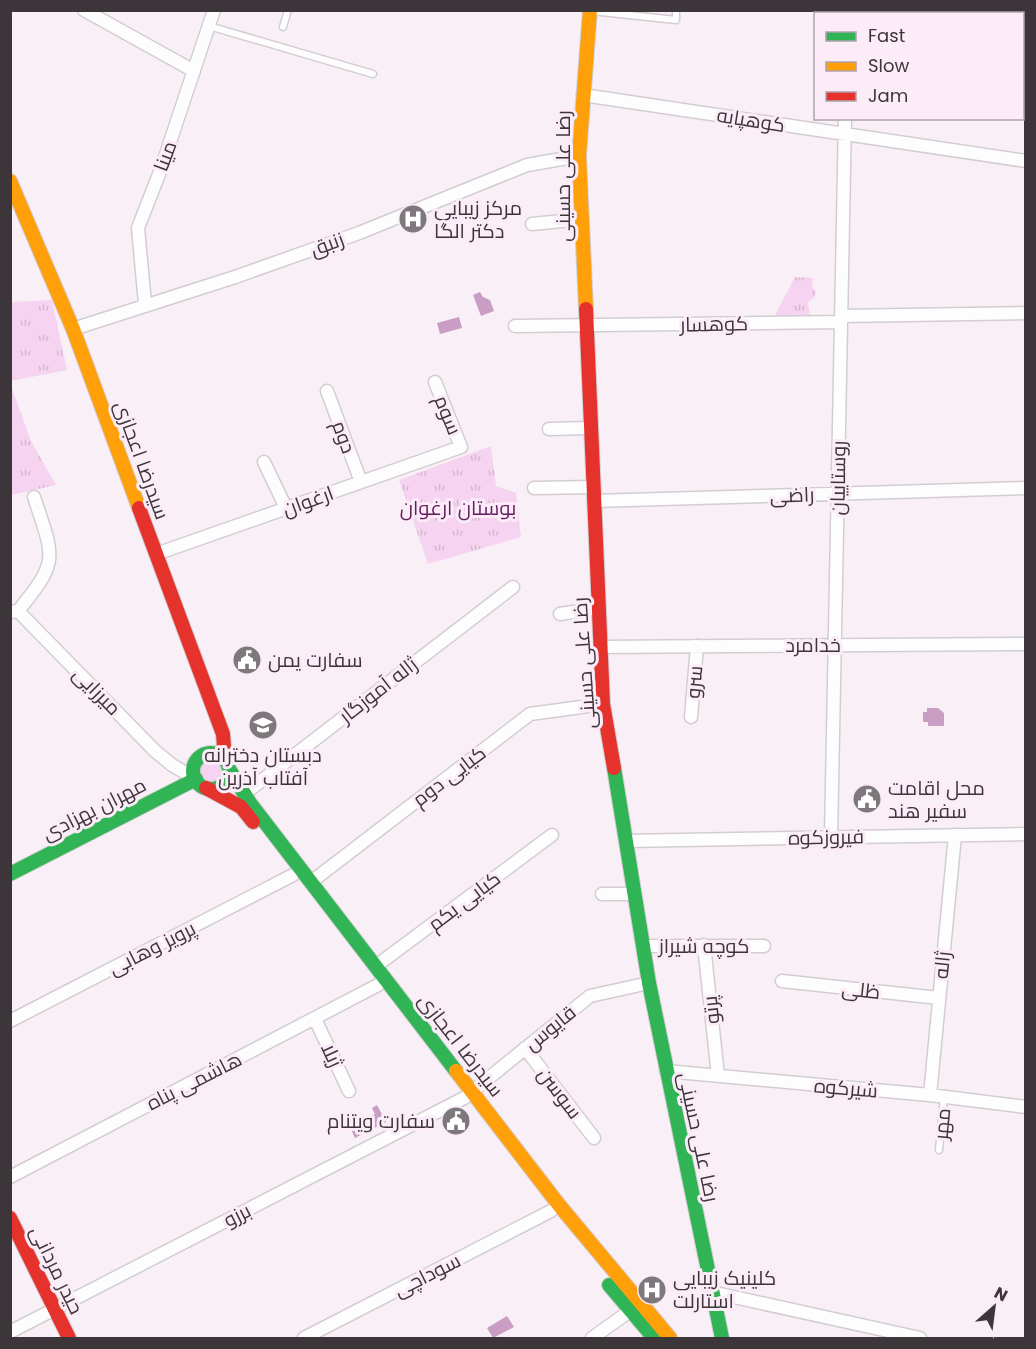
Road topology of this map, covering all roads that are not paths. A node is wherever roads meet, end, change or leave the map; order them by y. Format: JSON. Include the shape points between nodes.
{"nodes":[{"id":1,"x":84,"y":10,"type":"edge"},
{"id":2,"x":214,"y":10,"type":"edge"},
{"id":3,"x":288,"y":10,"type":"edge"},
{"id":4,"x":582,"y":10,"type":"edge"},
{"id":5,"x":676,"y":10,"type":"edge"},
{"id":6,"x":590,"y":11,"type":"edge"},
{"id":7,"x":209,"y":26,"type":"junction"},
{"id":8,"x":283,"y":27,"type":"dead end"},
{"id":9,"x":194,"y":71,"type":"junction"},
{"id":10,"x":373,"y":74,"type":"dead end"},
{"id":11,"x":583,"y":95,"type":"junction"},
{"id":12,"x":845,"y":120,"type":"edge"},
{"id":13,"x":845,"y":134,"type":"junction"},
{"id":14,"x":579,"y":156,"type":"junction"},
{"id":15,"x":1026,"y":161,"type":"edge"},
{"id":16,"x":10,"y":181,"type":"edge"},
{"id":17,"x":582,"y":219,"type":"junction"},
{"id":18,"x":531,"y":224,"type":"dead end"},
{"id":19,"x":145,"y":304,"type":"junction"},
{"id":20,"x":1026,"y":313,"type":"edge"},
{"id":21,"x":841,"y":319,"type":"junction"},
{"id":22,"x":514,"y":326,"type":"dead end"},
{"id":23,"x":587,"y":326,"type":"junction"},
{"id":24,"x":73,"y":329,"type":"junction"},
{"id":25,"x":435,"y":382,"type":"dead end"},
{"id":26,"x":327,"y":391,"type":"dead end"},
{"id":27,"x":591,"y":428,"type":"junction"},
{"id":28,"x":549,"y":429,"type":"dead end"},
{"id":29,"x":461,"y":447,"type":"joint"},
{"id":30,"x":264,"y":462,"type":"dead end"},
{"id":31,"x":361,"y":482,"type":"junction"},
{"id":32,"x":534,"y":488,"type":"dead end"},
{"id":33,"x":1026,"y":488,"type":"edge"},
{"id":34,"x":594,"y":494,"type":"junction"},
{"id":35,"x":838,"y":494,"type":"junction"},
{"id":36,"x":34,"y":497,"type":"dead end"},
{"id":37,"x":286,"y":508,"type":"junction"},
{"id":38,"x":156,"y":554,"type":"junction"},
{"id":39,"x":513,"y":586,"type":"dead end"},
{"id":40,"x":599,"y":608,"type":"junction"},
{"id":41,"x":14,"y":611,"type":"edge"},
{"id":42,"x":560,"y":614,"type":"dead end"},
{"id":43,"x":1026,"y":644,"type":"edge"},
{"id":44,"x":835,"y":645,"type":"junction"},
{"id":45,"x":697,"y":646,"type":"junction"},
{"id":46,"x":601,"y":647,"type":"junction"},
{"id":47,"x":603,"y":704,"type":"junction"},
{"id":48,"x":691,"y":717,"type":"dead end"},
{"id":49,"x":219,"y":755,"type":"junction"},
{"id":50,"x":229,"y":769,"type":"junction"},
{"id":51,"x":195,"y":777,"type":"junction"},
{"id":52,"x":244,"y":794,"type":"junction"},
{"id":53,"x":1026,"y":834,"type":"edge"},
{"id":54,"x":955,"y":835,"type":"junction"},
{"id":55,"x":552,"y":836,"type":"dead end"},
{"id":56,"x":831,"y":837,"type":"junction"},
{"id":57,"x":626,"y":841,"type":"junction"},
{"id":58,"x":10,"y":862,"type":"edge"},
{"id":59,"x":10,"y":874,"type":"edge"},
{"id":60,"x":293,"y":875,"type":"junction"},
{"id":61,"x":310,"y":882,"type":"junction"},
{"id":62,"x":602,"y":894,"type":"dead end"},
{"id":63,"x":635,"y":894,"type":"junction"},
{"id":64,"x":704,"y":945,"type":"junction"},
{"id":65,"x":644,"y":946,"type":"junction"},
{"id":66,"x":764,"y":946,"type":"dead end"},
{"id":67,"x":376,"y":966,"type":"junction"},
{"id":68,"x":782,"y":981,"type":"dead end"},
{"id":69,"x":649,"y":983,"type":"junction"},
{"id":70,"x":378,"y":986,"type":"junction"},
{"id":71,"x":939,"y":998,"type":"junction"},
{"id":72,"x":315,"y":1019,"type":"junction"},
{"id":73,"x":10,"y":1022,"type":"edge"},
{"id":74,"x":525,"y":1048,"type":"junction"},
{"id":75,"x":666,"y":1071,"type":"junction"},
{"id":76,"x":718,"y":1076,"type":"junction"},
{"id":77,"x":349,"y":1091,"type":"dead end"},
{"id":78,"x":468,"y":1095,"type":"junction"},
{"id":79,"x":930,"y":1095,"type":"junction"},
{"id":80,"x":944,"y":1097,"type":"junction"},
{"id":81,"x":1026,"y":1107,"type":"edge"},
{"id":82,"x":594,"y":1138,"type":"dead end"},
{"id":83,"x":939,"y":1150,"type":"dead end"},
{"id":84,"x":10,"y":1177,"type":"edge"},
{"id":85,"x":551,"y":1211,"type":"junction"},
{"id":86,"x":10,"y":1218,"type":"edge"},
{"id":87,"x":711,"y":1292,"type":"junction"},
{"id":88,"x":55,"y":1310,"type":"junction"},
{"id":89,"x":630,"y":1311,"type":"junction"},
{"id":90,"x":10,"y":1332,"type":"edge"},
{"id":91,"x":69,"y":1338,"type":"edge"},
{"id":92,"x":304,"y":1338,"type":"edge"},
{"id":93,"x":592,"y":1338,"type":"edge"},
{"id":94,"x":654,"y":1338,"type":"edge"},
{"id":95,"x":670,"y":1338,"type":"edge"},
{"id":96,"x":722,"y":1338,"type":"edge"},
{"id":97,"x":920,"y":1338,"type":"edge"}],
"edges":[{"from":1,"to":9,"type":"street"},
{"from":2,"to":7,"type":"street","name":"مینا"},
{"from":3,"to":8,"type":"lane"},
{"from":4,"to":6,"type":"street"},
{"from":5,"to":6,"type":"lane","via":[[676,20]]},
{"from":6,"to":11,"type":"main road","name":"رضا علی حسینی"},
{"from":7,"to":9,"type":"street","name":"مینا"},
{"from":7,"to":10,"type":"lane"},
{"from":9,"to":19,"type":"street","name":"مینا","via":[[138,228]]},
{"from":11,"to":13,"type":"street","name":"کوهپایه"},
{"from":11,"to":14,"type":"main road","name":"رضا علی حسینی"},
{"from":12,"to":13,"type":"street","name":"روستاییان"},
{"from":13,"to":15,"type":"street","name":"کوهپایه"},
{"from":13,"to":21,"type":"street","name":"روستاییان"},
{"from":14,"to":17,"type":"main road","name":"رضا علی حسینی"},
{"from":14,"to":19,"type":"street","name":"زنبق","via":[[527,165],[358,233]]},
{"from":16,"to":24,"type":"main road","name":"سیدرضا اعجازی"},
{"from":17,"to":18,"type":"street"},
{"from":17,"to":23,"type":"main road","name":"رضا علی حسینی"},
{"from":19,"to":24,"type":"street","name":"زنبق"},
{"from":20,"to":21,"type":"street","name":"کوهسار"},
{"from":21,"to":23,"type":"street","name":"کوهسار"},
{"from":21,"to":35,"type":"street","name":"روستاییان"},
{"from":22,"to":23,"type":"street","name":"کوهسار"},
{"from":23,"to":27,"type":"main road","name":"رضا علی حسینی"},
{"from":24,"to":38,"type":"main road","name":"سیدرضا اعجازی"},
{"from":25,"to":29,"type":"street","name":"سوم"},
{"from":26,"to":31,"type":"street","name":"دوم"},
{"from":27,"to":28,"type":"street"},
{"from":27,"to":34,"type":"main road","name":"رضا علی حسینی"},
{"from":29,"to":31,"type":"street","name":"ارغوان"},
{"from":30,"to":37,"type":"street"},
{"from":31,"to":37,"type":"street","name":"ارغوان"},
{"from":32,"to":34,"type":"street","name":"راضی"},
{"from":33,"to":35,"type":"street","name":"راضی"},
{"from":34,"to":35,"type":"street","name":"راضی"},
{"from":34,"to":40,"type":"main road","name":"رضا علی حسینی"},
{"from":35,"to":44,"type":"street","name":"روستاییان"},
{"from":36,"to":41,"type":"street","via":[[51,548],[51,562],[44,577]]},
{"from":37,"to":38,"type":"street","name":"ارغوان"},
{"from":38,"to":49,"type":"main road","name":"سیدرضا اعجازی","via":[[223,734],[224,746]]},
{"from":39,"to":52,"type":"street","name":"ژاله آموزگار"},
{"from":40,"to":42,"type":"street"},
{"from":40,"to":46,"type":"main road","name":"رضا علی حسینی"},
{"from":41,"to":51,"type":"street","name":"میرزایی","via":[[156,751]]},
{"from":43,"to":44,"type":"street","name":"خدامرد"},
{"from":44,"to":45,"type":"street","name":"خدامرد"},
{"from":44,"to":56,"type":"street","name":"روستاییان"},
{"from":45,"to":46,"type":"street","name":"خدامرد"},
{"from":45,"to":48,"type":"street","name":"سرو"},
{"from":46,"to":47,"type":"main road","name":"رضا علی حسینی"},
{"from":47,"to":57,"type":"main road","name":"رضا علی حسینی"},
{"from":47,"to":61,"type":"street","name":"کیایی دوم","via":[[530,714]]},
{"from":49,"to":50,"type":"main road","name":"سیدرضا اعجازی"},
{"from":49,"to":51,"type":"main road","via":[[202,756],[195,765]]},
{"from":50,"to":51,"type":"main road","via":[[223,785],[212,789]]},
{"from":50,"to":52,"type":"main road","name":"سیدرضا اعجازی"},
{"from":51,"to":58,"type":"main road","name":"مهران بهزادی"},
{"from":51,"to":59,"type":"main road","name":"مهران بهزادی"},
{"from":51,"to":60,"type":"main road","name":"سیدرضا اعجازی","via":[[241,807]]},
{"from":52,"to":61,"type":"main road","name":"سیدرضا اعجازی"},
{"from":53,"to":54,"type":"street","name":"فیروزکوه"},
{"from":54,"to":56,"type":"street","name":"فیروزکوه"},
{"from":54,"to":71,"type":"street","name":"ژاله"},
{"from":55,"to":67,"type":"street","name":"کیایی یکم"},
{"from":56,"to":57,"type":"street","name":"فیروزکوه"},
{"from":57,"to":63,"type":"main road","name":"رضا علی حسینی"},
{"from":60,"to":70,"type":"main road","name":"سیدرضا اعجازی"},
{"from":60,"to":73,"type":"street","name":"پرویز وهابی"},
{"from":61,"to":67,"type":"main road","name":"سیدرضا اعجازی"},
{"from":62,"to":63,"type":"street"},
{"from":63,"to":65,"type":"main road","name":"رضا علی حسینی"},
{"from":64,"to":65,"type":"street","name":"کوچه شیراز"},
{"from":64,"to":66,"type":"street","name":"کوچه شیراز"},
{"from":64,"to":76,"type":"street","name":"پرتو"},
{"from":65,"to":69,"type":"main road","name":"رضا علی حسینی"},
{"from":67,"to":78,"type":"main road","name":"سیدرضا اعجازی"},
{"from":68,"to":71,"type":"street","name":"ظلی"},
{"from":69,"to":74,"type":"street","name":"قایوس","via":[[590,996]]},
{"from":69,"to":75,"type":"main road","name":"رضا علی حسینی"},
{"from":70,"to":72,"type":"street","name":"هاشمی پناه"},
{"from":70,"to":78,"type":"main road","name":"سیدرضا اعجازی"},
{"from":71,"to":79,"type":"street","name":"ژاله"},
{"from":72,"to":77,"type":"street","name":"ژیلا"},
{"from":72,"to":84,"type":"street","name":"هاشمی پناه"},
{"from":74,"to":78,"type":"street","name":"قایوس"},
{"from":74,"to":82,"type":"street","name":"سوسن"},
{"from":75,"to":76,"type":"street","name":"شیرکوه"},
{"from":75,"to":87,"type":"main road","name":"رضا علی حسینی"},
{"from":76,"to":79,"type":"street","name":"شیرکوه"},
{"from":78,"to":85,"type":"main road","name":"سیدرضا اعجازی"},
{"from":78,"to":88,"type":"street","name":"برزو"},
{"from":78,"to":95,"type":"main road","name":"سیدرضا اعجازی"},
{"from":79,"to":80,"type":"street","name":"شیرکوه"},
{"from":80,"to":81,"type":"street","name":"شیرکوه"},
{"from":80,"to":83,"type":"lane","name":"مهر"},
{"from":85,"to":89,"type":"main road","name":"سیدرضا اعجازی"},
{"from":85,"to":92,"type":"street","name":"سوداچی"},
{"from":86,"to":88,"type":"main road","name":"حیدر مردانی"},
{"from":87,"to":96,"type":"main road","name":"رضا علی حسینی"},
{"from":87,"to":97,"type":"street"},
{"from":88,"to":90,"type":"street","name":"برزو"},
{"from":88,"to":91,"type":"main road","name":"حیدر مردانی"},
{"from":89,"to":93,"type":"street"},
{"from":89,"to":94,"type":"main road","name":"سیدرضا اعجازی"}]}
